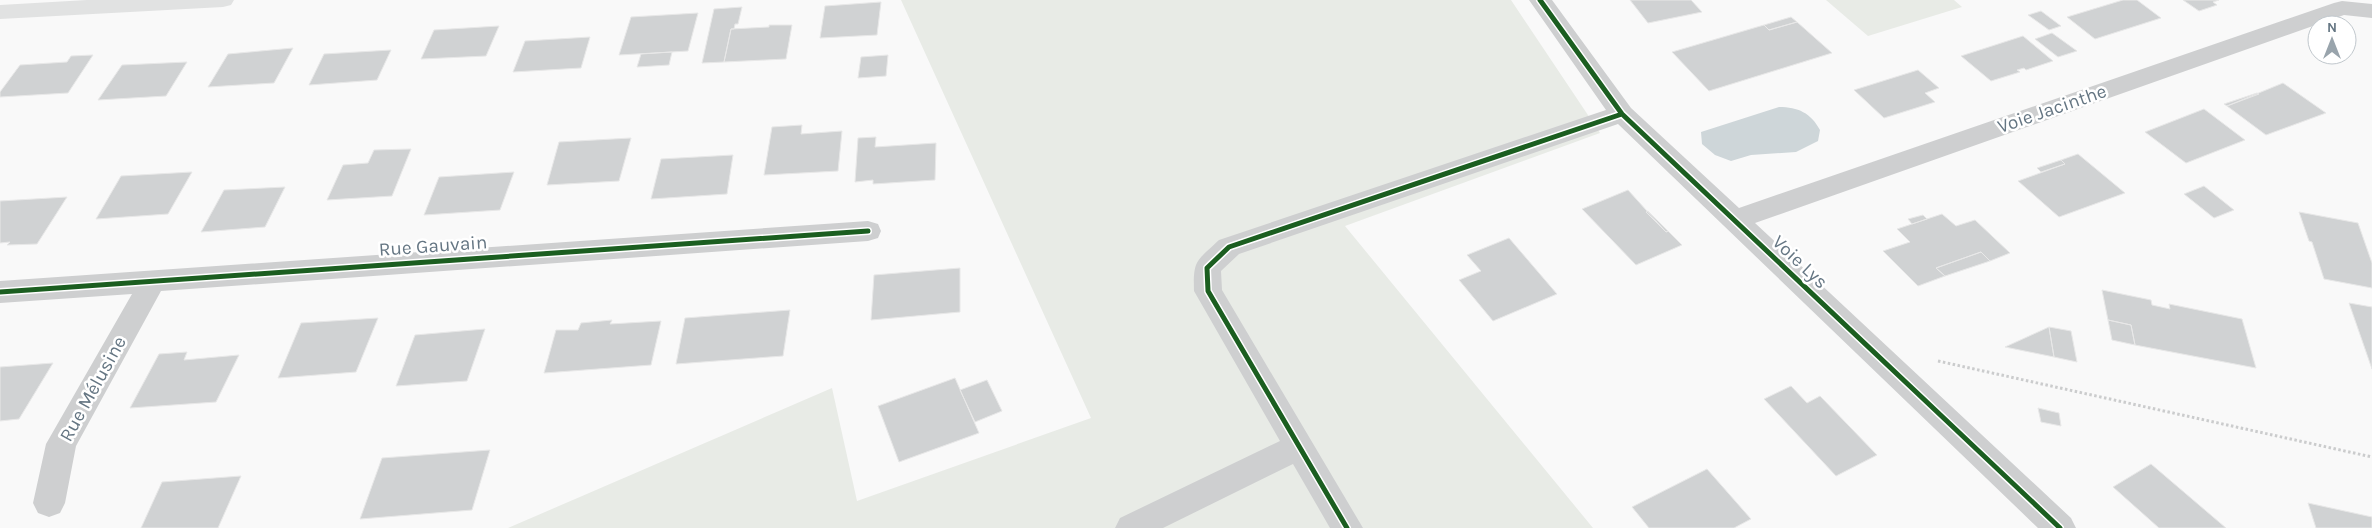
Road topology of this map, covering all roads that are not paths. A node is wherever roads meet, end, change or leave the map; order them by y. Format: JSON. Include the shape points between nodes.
{"nodes":[{"id":1,"x":224,"y":0,"type":"edge"},
{"id":2,"x":1540,"y":0,"type":"edge"},
{"id":3,"x":2372,"y":11,"type":"edge"},
{"id":4,"x":0,"y":12,"type":"edge"},
{"id":5,"x":1622,"y":114,"type":"junction"},
{"id":6,"x":1734,"y":220,"type":"junction"},
{"id":7,"x":868,"y":231,"type":"dead end"},
{"id":8,"x":153,"y":281,"type":"junction"},
{"id":9,"x":0,"y":292,"type":"edge"},
{"id":10,"x":1299,"y":447,"type":"junction"},
{"id":11,"x":48,"y":503,"type":"dead end"},
{"id":12,"x":1131,"y":528,"type":"edge"},
{"id":13,"x":1347,"y":528,"type":"edge"},
{"id":14,"x":2060,"y":528,"type":"edge"}],
"edges":[{"from":1,"to":4,"type":"main road"},
{"from":2,"to":5,"type":"street","name":"Voie Lys"},
{"from":3,"to":6,"type":"street","name":"Voie Jacinthe","via":[[2342,8]]},
{"from":5,"to":6,"type":"street","name":"Voie Lys"},
{"from":5,"to":10,"type":"street","via":[[1229,247],[1207,268],[1208,291]]},
{"from":6,"to":14,"type":"street","name":"Voie Lys"},
{"from":7,"to":8,"type":"street","name":"Rue Gauvain"},
{"from":8,"to":9,"type":"street","name":"Rue Gauvain"},
{"from":8,"to":11,"type":"street","name":"Rue Mélusine","via":[[61,444]]},
{"from":10,"to":12,"type":"street"},
{"from":10,"to":13,"type":"street"}]}
